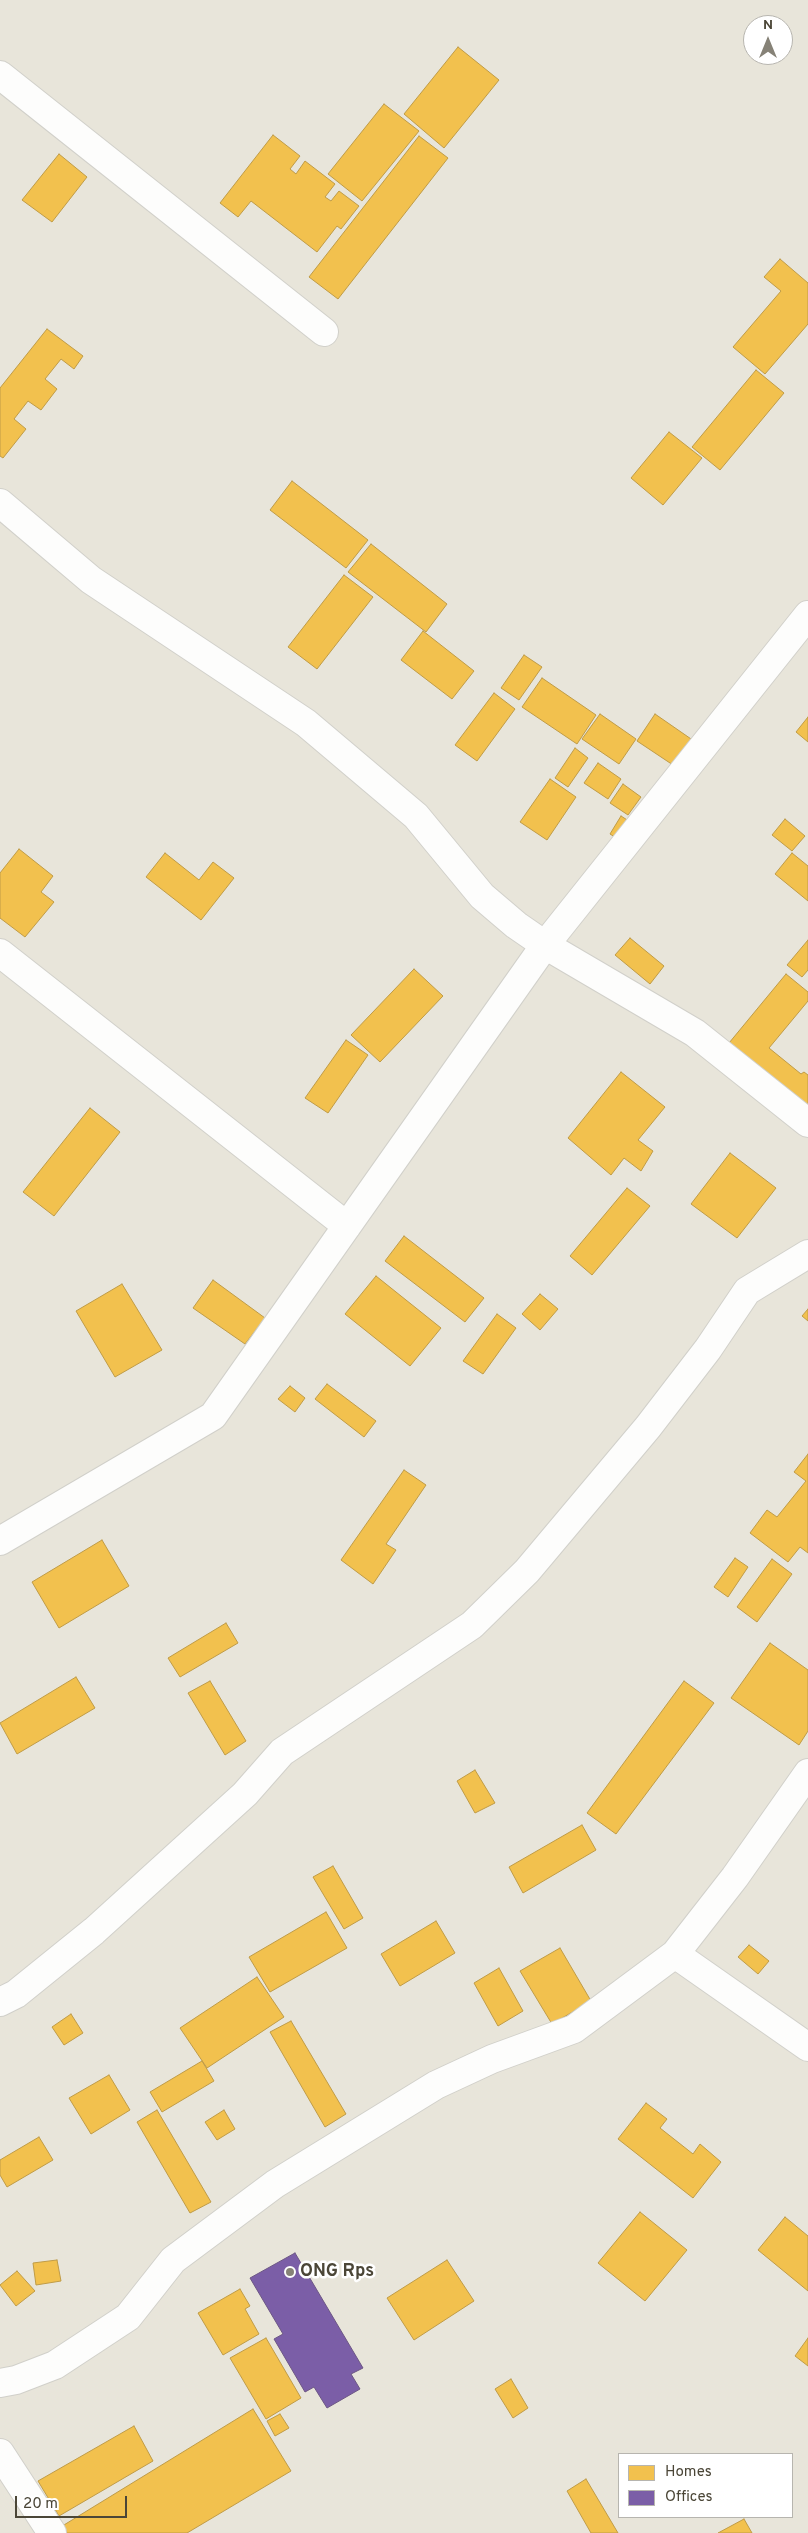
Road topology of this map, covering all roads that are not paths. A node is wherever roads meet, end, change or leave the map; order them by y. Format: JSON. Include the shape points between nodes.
{"nodes":[{"id":1,"x":0,"y":75,"type":"edge"},
{"id":2,"x":324,"y":332,"type":"dead end"},
{"id":3,"x":0,"y":503,"type":"edge"},
{"id":4,"x":808,"y":615,"type":"edge"},
{"id":5,"x":545,"y":946,"type":"junction"},
{"id":6,"x":0,"y":953,"type":"edge"},
{"id":7,"x":808,"y":1123,"type":"edge"},
{"id":8,"x":347,"y":1226,"type":"junction"},
{"id":9,"x":808,"y":1254,"type":"edge"},
{"id":10,"x":0,"y":1541,"type":"edge"},
{"id":11,"x":808,"y":1772,"type":"edge"},
{"id":12,"x":675,"y":1954,"type":"junction"},
{"id":13,"x":0,"y":2002,"type":"edge"},
{"id":14,"x":808,"y":2047,"type":"edge"},
{"id":15,"x":0,"y":2383,"type":"edge"},
{"id":16,"x":0,"y":2453,"type":"edge"},
{"id":17,"x":52,"y":2533,"type":"edge"}],
"edges":[{"from":1,"to":2,"type":"street"},
{"from":3,"to":5,"type":"street","via":[[91,580],[306,723],[416,816],[482,896]]},
{"from":4,"to":5,"type":"street"},
{"from":5,"to":7,"type":"street","via":[[695,1033]]},
{"from":5,"to":8,"type":"street"},
{"from":6,"to":8,"type":"street"},
{"from":8,"to":10,"type":"street","via":[[213,1416]]},
{"from":9,"to":13,"type":"street","via":[[748,1291],[642,1435],[527,1571],[472,1625],[282,1752],[245,1794],[94,1931],[16,1994]]},
{"from":11,"to":12,"type":"street","via":[[735,1877]]},
{"from":12,"to":14,"type":"street"},
{"from":12,"to":15,"type":"street","via":[[574,2029],[492,2059],[436,2085],[275,2184],[173,2260],[128,2317],[55,2365]]},
{"from":16,"to":17,"type":"street"}]}
